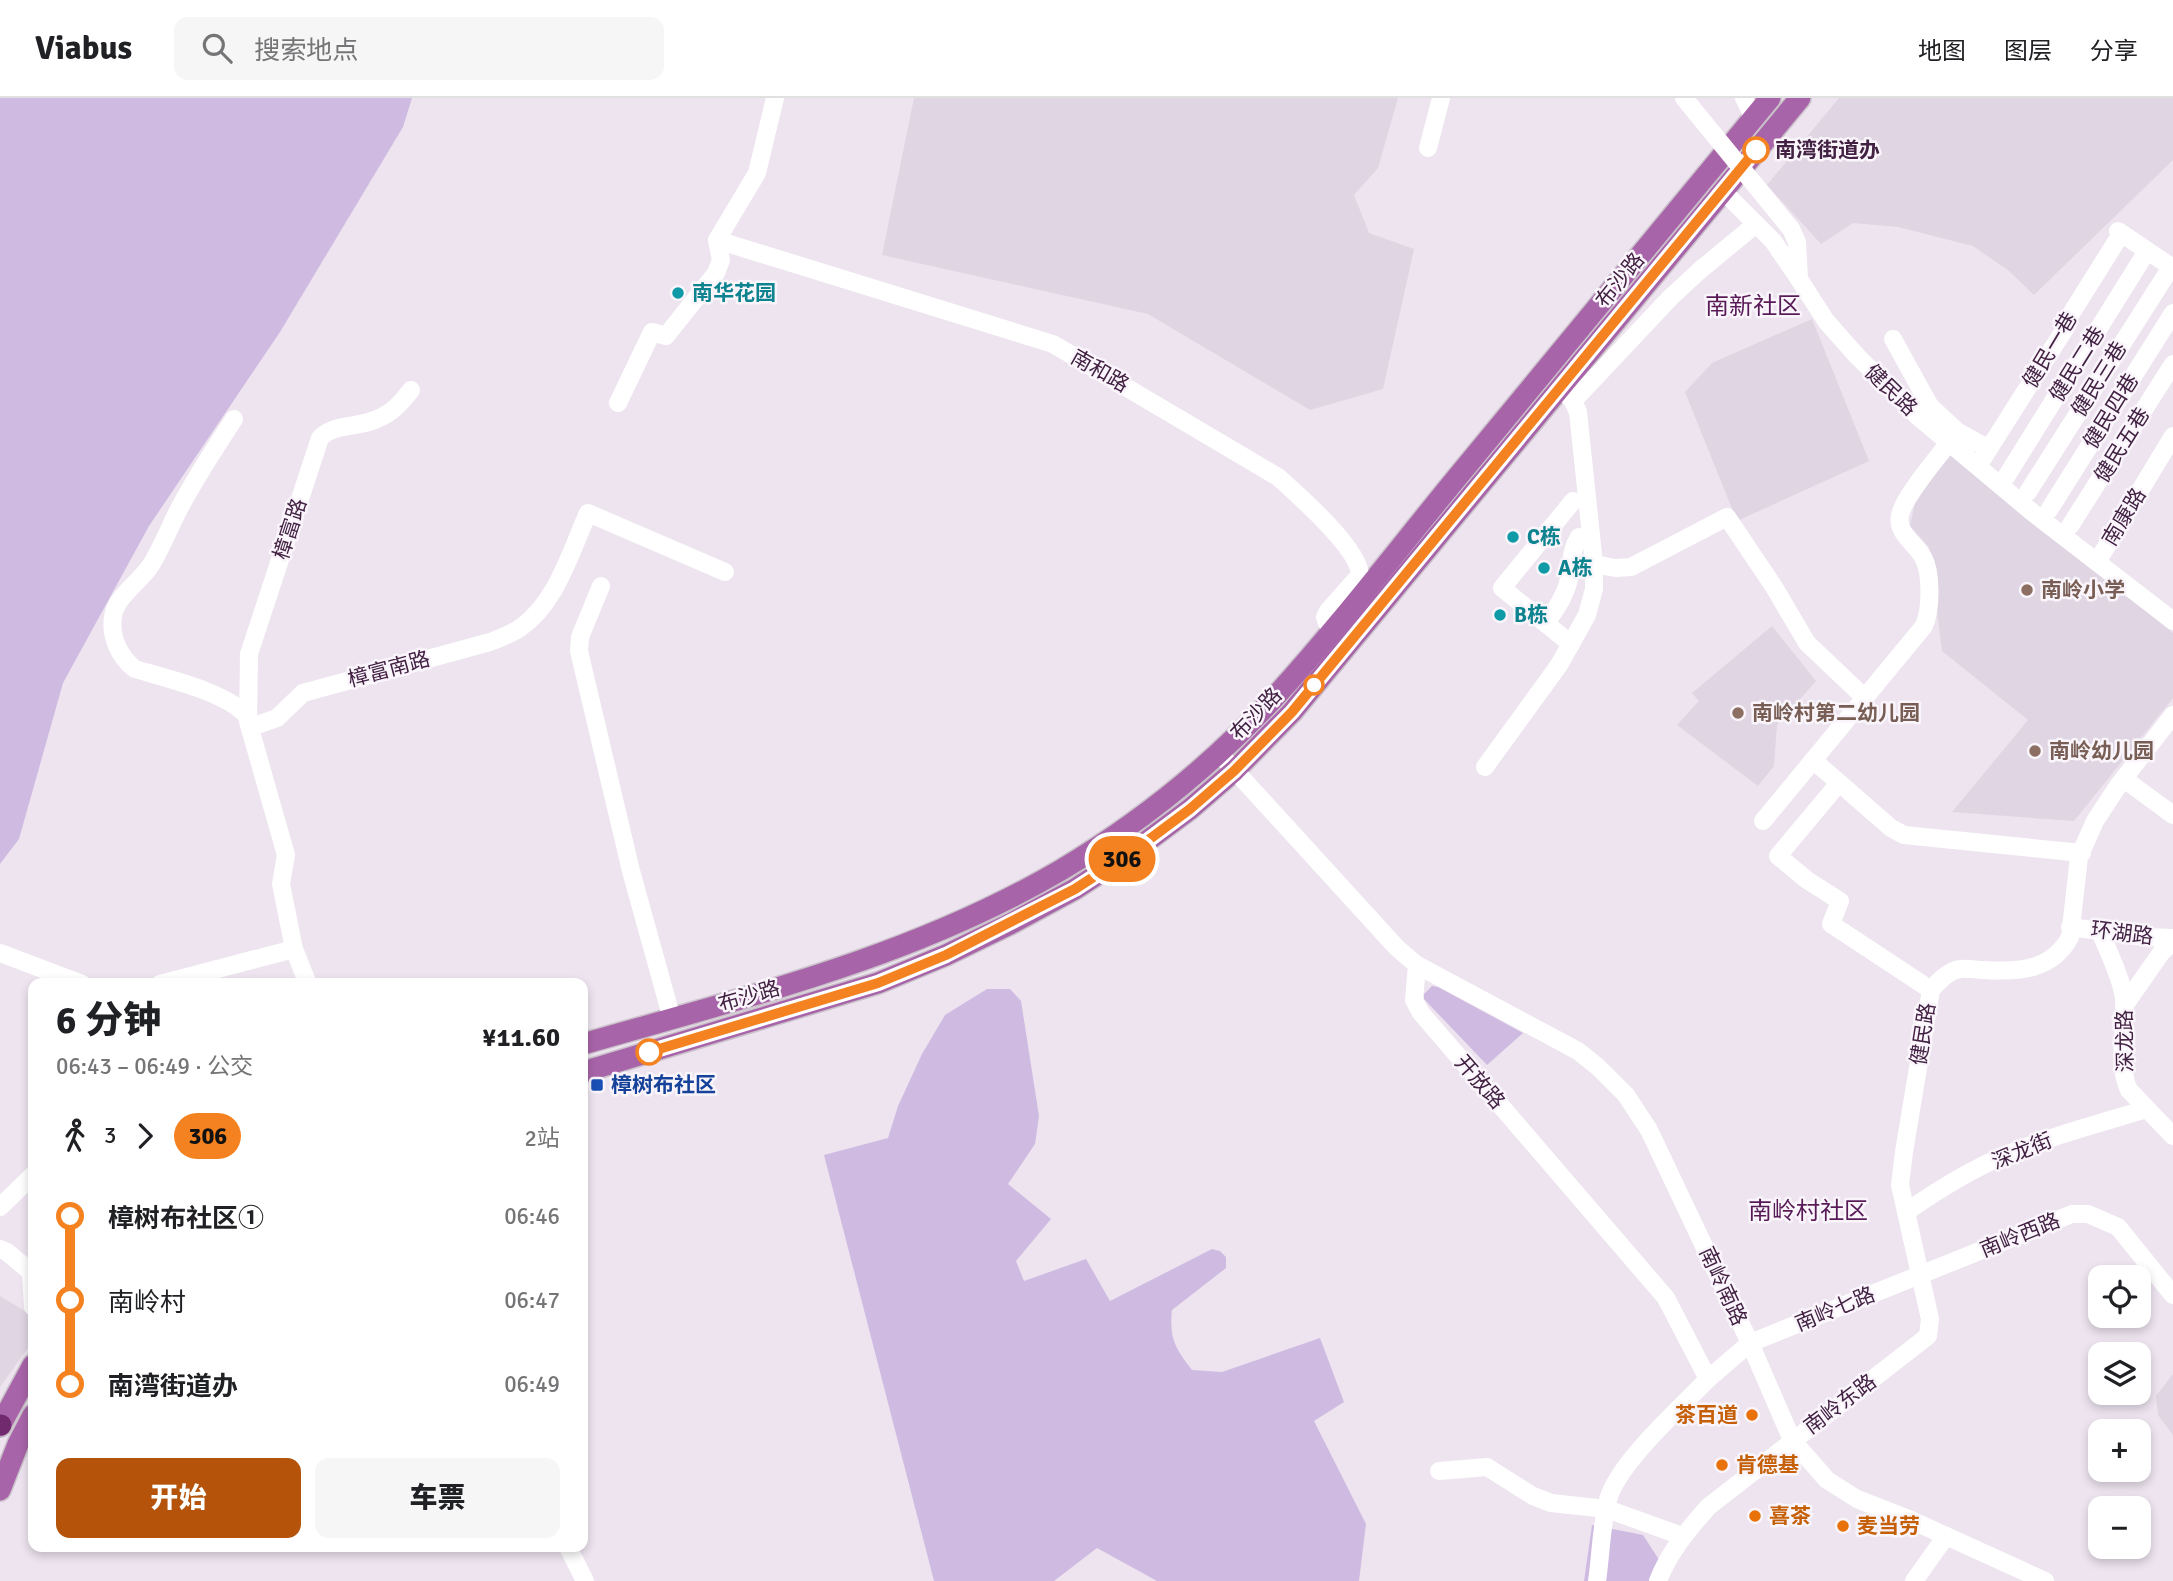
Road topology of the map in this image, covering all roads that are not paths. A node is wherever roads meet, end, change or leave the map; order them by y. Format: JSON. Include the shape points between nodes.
{"nodes":[{"id":1,"x":775,"y":98,"type":"edge"},
{"id":2,"x":1441,"y":98,"type":"edge"},
{"id":3,"x":1684,"y":98,"type":"edge"},
{"id":4,"x":1744,"y":98,"type":"edge"},
{"id":5,"x":1770,"y":98,"type":"edge"},
{"id":6,"x":1800,"y":98,"type":"edge"},
{"id":7,"x":1750,"y":122,"type":"junction"},
{"id":8,"x":1428,"y":148,"type":"dead end"},
{"id":9,"x":1723,"y":191,"type":"junction"},
{"id":10,"x":1756,"y":224,"type":"junction"},
{"id":11,"x":717,"y":240,"type":"junction"},
{"id":12,"x":2147,"y":251,"type":"junction"},
{"id":13,"x":2172,"y":267,"type":"edge"},
{"id":14,"x":1799,"y":279,"type":"junction"},
{"id":15,"x":2173,"y":313,"type":"edge"},
{"id":16,"x":1893,"y":339,"type":"dead end"},
{"id":17,"x":2173,"y":364,"type":"edge"},
{"id":18,"x":411,"y":390,"type":"dead end"},
{"id":19,"x":1567,"y":394,"type":"junction"},
{"id":20,"x":618,"y":403,"type":"dead end"},
{"id":21,"x":234,"y":419,"type":"dead end"},
{"id":22,"x":2173,"y":436,"type":"edge"},
{"id":23,"x":1949,"y":442,"type":"junction"},
{"id":24,"x":1989,"y":449,"type":"junction"},
{"id":25,"x":1978,"y":466,"type":"junction"},
{"id":26,"x":2007,"y":477,"type":"dead end"},
{"id":27,"x":2028,"y":492,"type":"dead end"},
{"id":28,"x":1564,"y":509,"type":"dead end"},
{"id":29,"x":2049,"y":510,"type":"dead end"},
{"id":30,"x":2070,"y":526,"type":"dead end"},
{"id":31,"x":1579,"y":537,"type":"dead end"},
{"id":32,"x":2097,"y":562,"type":"junction"},
{"id":33,"x":1594,"y":564,"type":"junction"},
{"id":34,"x":725,"y":572,"type":"dead end"},
{"id":35,"x":601,"y":586,"type":"dead end"},
{"id":36,"x":2173,"y":621,"type":"edge"},
{"id":37,"x":1546,"y":623,"type":"junction"},
{"id":38,"x":1333,"y":628,"type":"junction"},
{"id":39,"x":1571,"y":644,"type":"junction"},
{"id":40,"x":567,"y":656,"type":"dead end"},
{"id":41,"x":1865,"y":698,"type":"junction"},
{"id":42,"x":2173,"y":715,"type":"edge"},
{"id":43,"x":247,"y":720,"type":"junction"},
{"id":44,"x":1219,"y":752,"type":"junction"},
{"id":45,"x":1812,"y":760,"type":"junction"},
{"id":46,"x":1485,"y":766,"type":"dead end"},
{"id":47,"x":1234,"y":771,"type":"junction"},
{"id":48,"x":2124,"y":779,"type":"junction"},
{"id":49,"x":1839,"y":783,"type":"junction"},
{"id":50,"x":2173,"y":815,"type":"edge"},
{"id":51,"x":1763,"y":821,"type":"dead end"},
{"id":52,"x":2081,"y":853,"type":"junction"},
{"id":53,"x":2070,"y":927,"type":"junction"},
{"id":54,"x":2100,"y":931,"type":"junction"},
{"id":55,"x":2173,"y":940,"type":"edge"},
{"id":56,"x":295,"y":949,"type":"junction"},
{"id":57,"x":0,"y":953,"type":"edge"},
{"id":58,"x":1417,"y":965,"type":"junction"},
{"id":59,"x":66,"y":978,"type":"edge"},
{"id":60,"x":183,"y":978,"type":"edge"},
{"id":61,"x":306,"y":978,"type":"edge"},
{"id":62,"x":1931,"y":990,"type":"junction"},
{"id":63,"x":2124,"y":1006,"type":"junction"},
{"id":64,"x":668,"y":1020,"type":"junction"},
{"id":65,"x":588,"y":1043,"type":"edge"},
{"id":66,"x":588,"y":1070,"type":"edge"},
{"id":67,"x":2147,"y":1109,"type":"junction"},
{"id":68,"x":2173,"y":1136,"type":"edge"},
{"id":69,"x":28,"y":1180,"type":"edge"},
{"id":70,"x":0,"y":1207,"type":"edge"},
{"id":71,"x":1906,"y":1212,"type":"junction"},
{"id":72,"x":0,"y":1249,"type":"edge"},
{"id":73,"x":28,"y":1270,"type":"edge"},
{"id":74,"x":1920,"y":1275,"type":"junction"},
{"id":75,"x":2173,"y":1295,"type":"edge"},
{"id":76,"x":1750,"y":1343,"type":"junction"},
{"id":77,"x":28,"y":1374,"type":"edge"},
{"id":78,"x":1708,"y":1379,"type":"junction"},
{"id":79,"x":0,"y":1425,"type":"edge"},
{"id":80,"x":28,"y":1425,"type":"edge"},
{"id":81,"x":1792,"y":1440,"type":"junction"},
{"id":82,"x":1439,"y":1471,"type":"dead end"},
{"id":83,"x":0,"y":1490,"type":"edge"},
{"id":84,"x":1607,"y":1509,"type":"junction"},
{"id":85,"x":1682,"y":1536,"type":"junction"},
{"id":86,"x":1946,"y":1536,"type":"junction"},
{"id":87,"x":570,"y":1552,"type":"edge"},
{"id":88,"x":585,"y":1581,"type":"edge"},
{"id":89,"x":1597,"y":1581,"type":"edge"},
{"id":90,"x":1658,"y":1581,"type":"edge"},
{"id":91,"x":1914,"y":1581,"type":"edge"},
{"id":92,"x":2045,"y":1581,"type":"edge"}],
"edges":[{"from":1,"to":11,"type":"street","via":[[757,173]]},
{"from":2,"to":8,"type":"street"},
{"from":3,"to":14,"type":"street","name":"健民路","bridge":true,"via":[[1791,229],[1797,242]]},
{"from":4,"to":7,"type":"street"},
{"from":5,"to":7,"type":"main road","name":"布沙路"},
{"from":6,"to":9,"type":"main road","name":"布沙路"},
{"from":7,"to":38,"type":"main road","name":"布沙路"},
{"from":9,"to":10,"type":"street"},
{"from":9,"to":19,"type":"main road","name":"布沙路"},
{"from":10,"to":14,"type":"street"},
{"from":10,"to":19,"type":"street"},
{"from":11,"to":20,"type":"street","via":[[721,260],[716,273],[666,336],[652,332]]},
{"from":11,"to":38,"type":"street","name":"南和路","via":[[1053,344],[1278,477],[1308,504],[1360,566],[1360,575],[1325,617]]},
{"from":12,"to":13,"type":"street"},
{"from":12,"to":24,"type":"street","name":"健民一巷","via":[[2120,233]]},
{"from":12,"to":26,"type":"street","name":"健民二巷"},
{"from":13,"to":27,"type":"street","name":"健民三巷"},
{"from":14,"to":23,"type":"street","name":"健民路","via":[[1826,321],[1857,356]]},
{"from":15,"to":29,"type":"street","name":"健民四巷"},
{"from":16,"to":24,"type":"street","via":[[1909,354],[1930,406],[1958,432]]},
{"from":17,"to":30,"type":"street","name":"健民五巷"},
{"from":18,"to":43,"type":"street","name":"樟富路","via":[[397,408],[377,420],[329,429],[320,438],[249,654]]},
{"from":19,"to":33,"type":"street","via":[[1578,412]]},
{"from":19,"to":47,"type":"main road","name":"布沙路","via":[[1292,712]]},
{"from":21,"to":43,"type":"street","via":[[151,565],[112,615],[114,637],[126,663],[238,706]]},
{"from":22,"to":32,"type":"street","name":"南康路"},
{"from":23,"to":25,"type":"street","name":"健民路"},
{"from":23,"to":41,"type":"street","via":[[1900,514],[1905,537],[1927,568],[1930,613]]},
{"from":24,"to":25,"type":"street","name":"健民一巷"},
{"from":25,"to":32,"type":"street","name":"健民路"},
{"from":28,"to":37,"type":"street","via":[[1502,589]]},
{"from":31,"to":37,"type":"street","via":[[1563,576],[1560,603]]},
{"from":32,"to":36,"type":"street","name":"健民路"},
{"from":33,"to":39,"type":"street","via":[[1587,615]]},
{"from":33,"to":41,"type":"street","via":[[1631,567],[1727,517],[1807,643]]},
{"from":34,"to":43,"type":"street","name":"樟富南路","via":[[588,513],[544,606],[517,630],[490,642],[303,693],[276,718],[260,724]]},
{"from":35,"to":64,"type":"street","via":[[580,637],[579,651]]},
{"from":37,"to":39,"type":"street"},
{"from":38,"to":44,"type":"main road","name":"布沙路","via":[[1274,698]]},
{"from":39,"to":46,"type":"street"},
{"from":40,"to":64,"type":"street"},
{"from":41,"to":45,"type":"street"},
{"from":42,"to":48,"type":"street","name":"健民路"},
{"from":43,"to":56,"type":"street","via":[[286,855],[281,884]]},
{"from":44,"to":47,"type":"street"},
{"from":44,"to":64,"type":"main road","name":"布沙路","via":[[1124,829],[998,905],[874,958]]},
{"from":45,"to":49,"type":"street"},
{"from":45,"to":51,"type":"street"},
{"from":47,"to":58,"type":"street"},
{"from":47,"to":66,"type":"main road","name":"布沙路","via":[[1157,834],[1075,889],[946,955],[878,983]]},
{"from":48,"to":50,"type":"street"},
{"from":48,"to":52,"type":"street","name":"健民路","via":[[2095,821]]},
{"from":49,"to":52,"type":"street","via":[[1904,835]]},
{"from":49,"to":62,"type":"street","via":[[1778,856],[1840,901],[1831,924]]},
{"from":52,"to":53,"type":"street","name":"健民路"},
{"from":53,"to":54,"type":"street","name":"环湖路"},
{"from":53,"to":62,"type":"street","name":"健民路","via":[[2070,937],[2053,959],[2033,968],[2007,971],[1958,969]]},
{"from":54,"to":55,"type":"street","name":"环湖路"},
{"from":54,"to":63,"type":"street","name":"深龙路"},
{"from":55,"to":63,"type":"street"},
{"from":56,"to":60,"type":"street"},
{"from":56,"to":61,"type":"street"},
{"from":57,"to":59,"type":"street"},
{"from":58,"to":76,"type":"street","name":"南岭南路","via":[[1578,1051],[1626,1095],[1649,1130]]},
{"from":58,"to":78,"type":"street","name":"开放路","via":[[1414,1000],[1421,1013],[1666,1298]]},
{"from":62,"to":71,"type":"street","name":"健民路","via":[[1903,1152],[1900,1185]]},
{"from":63,"to":67,"type":"street","name":"深龙路","via":[[2124,1081]]},
{"from":64,"to":65,"type":"main road","name":"布沙路"},
{"from":67,"to":68,"type":"street","name":"深龙路"},
{"from":67,"to":71,"type":"street","name":"深龙街","via":[[1998,1158]]},
{"from":69,"to":70,"type":"street"},
{"from":71,"to":74,"type":"street","name":"健民路"},
{"from":72,"to":73,"type":"street"},
{"from":74,"to":75,"type":"street","name":"南岭西路","via":[[2072,1214],[2088,1214],[2118,1227]]},
{"from":74,"to":76,"type":"street","name":"南岭七路"},
{"from":74,"to":81,"type":"street","name":"南岭东路","via":[[1930,1319],[1924,1340]]},
{"from":76,"to":78,"type":"street"},
{"from":76,"to":81,"type":"street","name":"南岭南路"},
{"from":77,"to":79,"type":"main road"},
{"from":78,"to":84,"type":"street","via":[[1616,1479]]},
{"from":80,"to":83,"type":"main road"},
{"from":81,"to":85,"type":"street","name":"南岭东路","via":[[1708,1507]]},
{"from":81,"to":86,"type":"street","name":"南岭南路","via":[[1827,1480],[1857,1499]]},
{"from":82,"to":84,"type":"street","via":[[1487,1467],[1542,1500]]},
{"from":84,"to":85,"type":"street"},
{"from":84,"to":89,"type":"street"},
{"from":85,"to":90,"type":"street","name":"南岭东路"},
{"from":86,"to":91,"type":"street"},
{"from":86,"to":92,"type":"street","name":"南岭南路"},
{"from":87,"to":88,"type":"street"}]}
